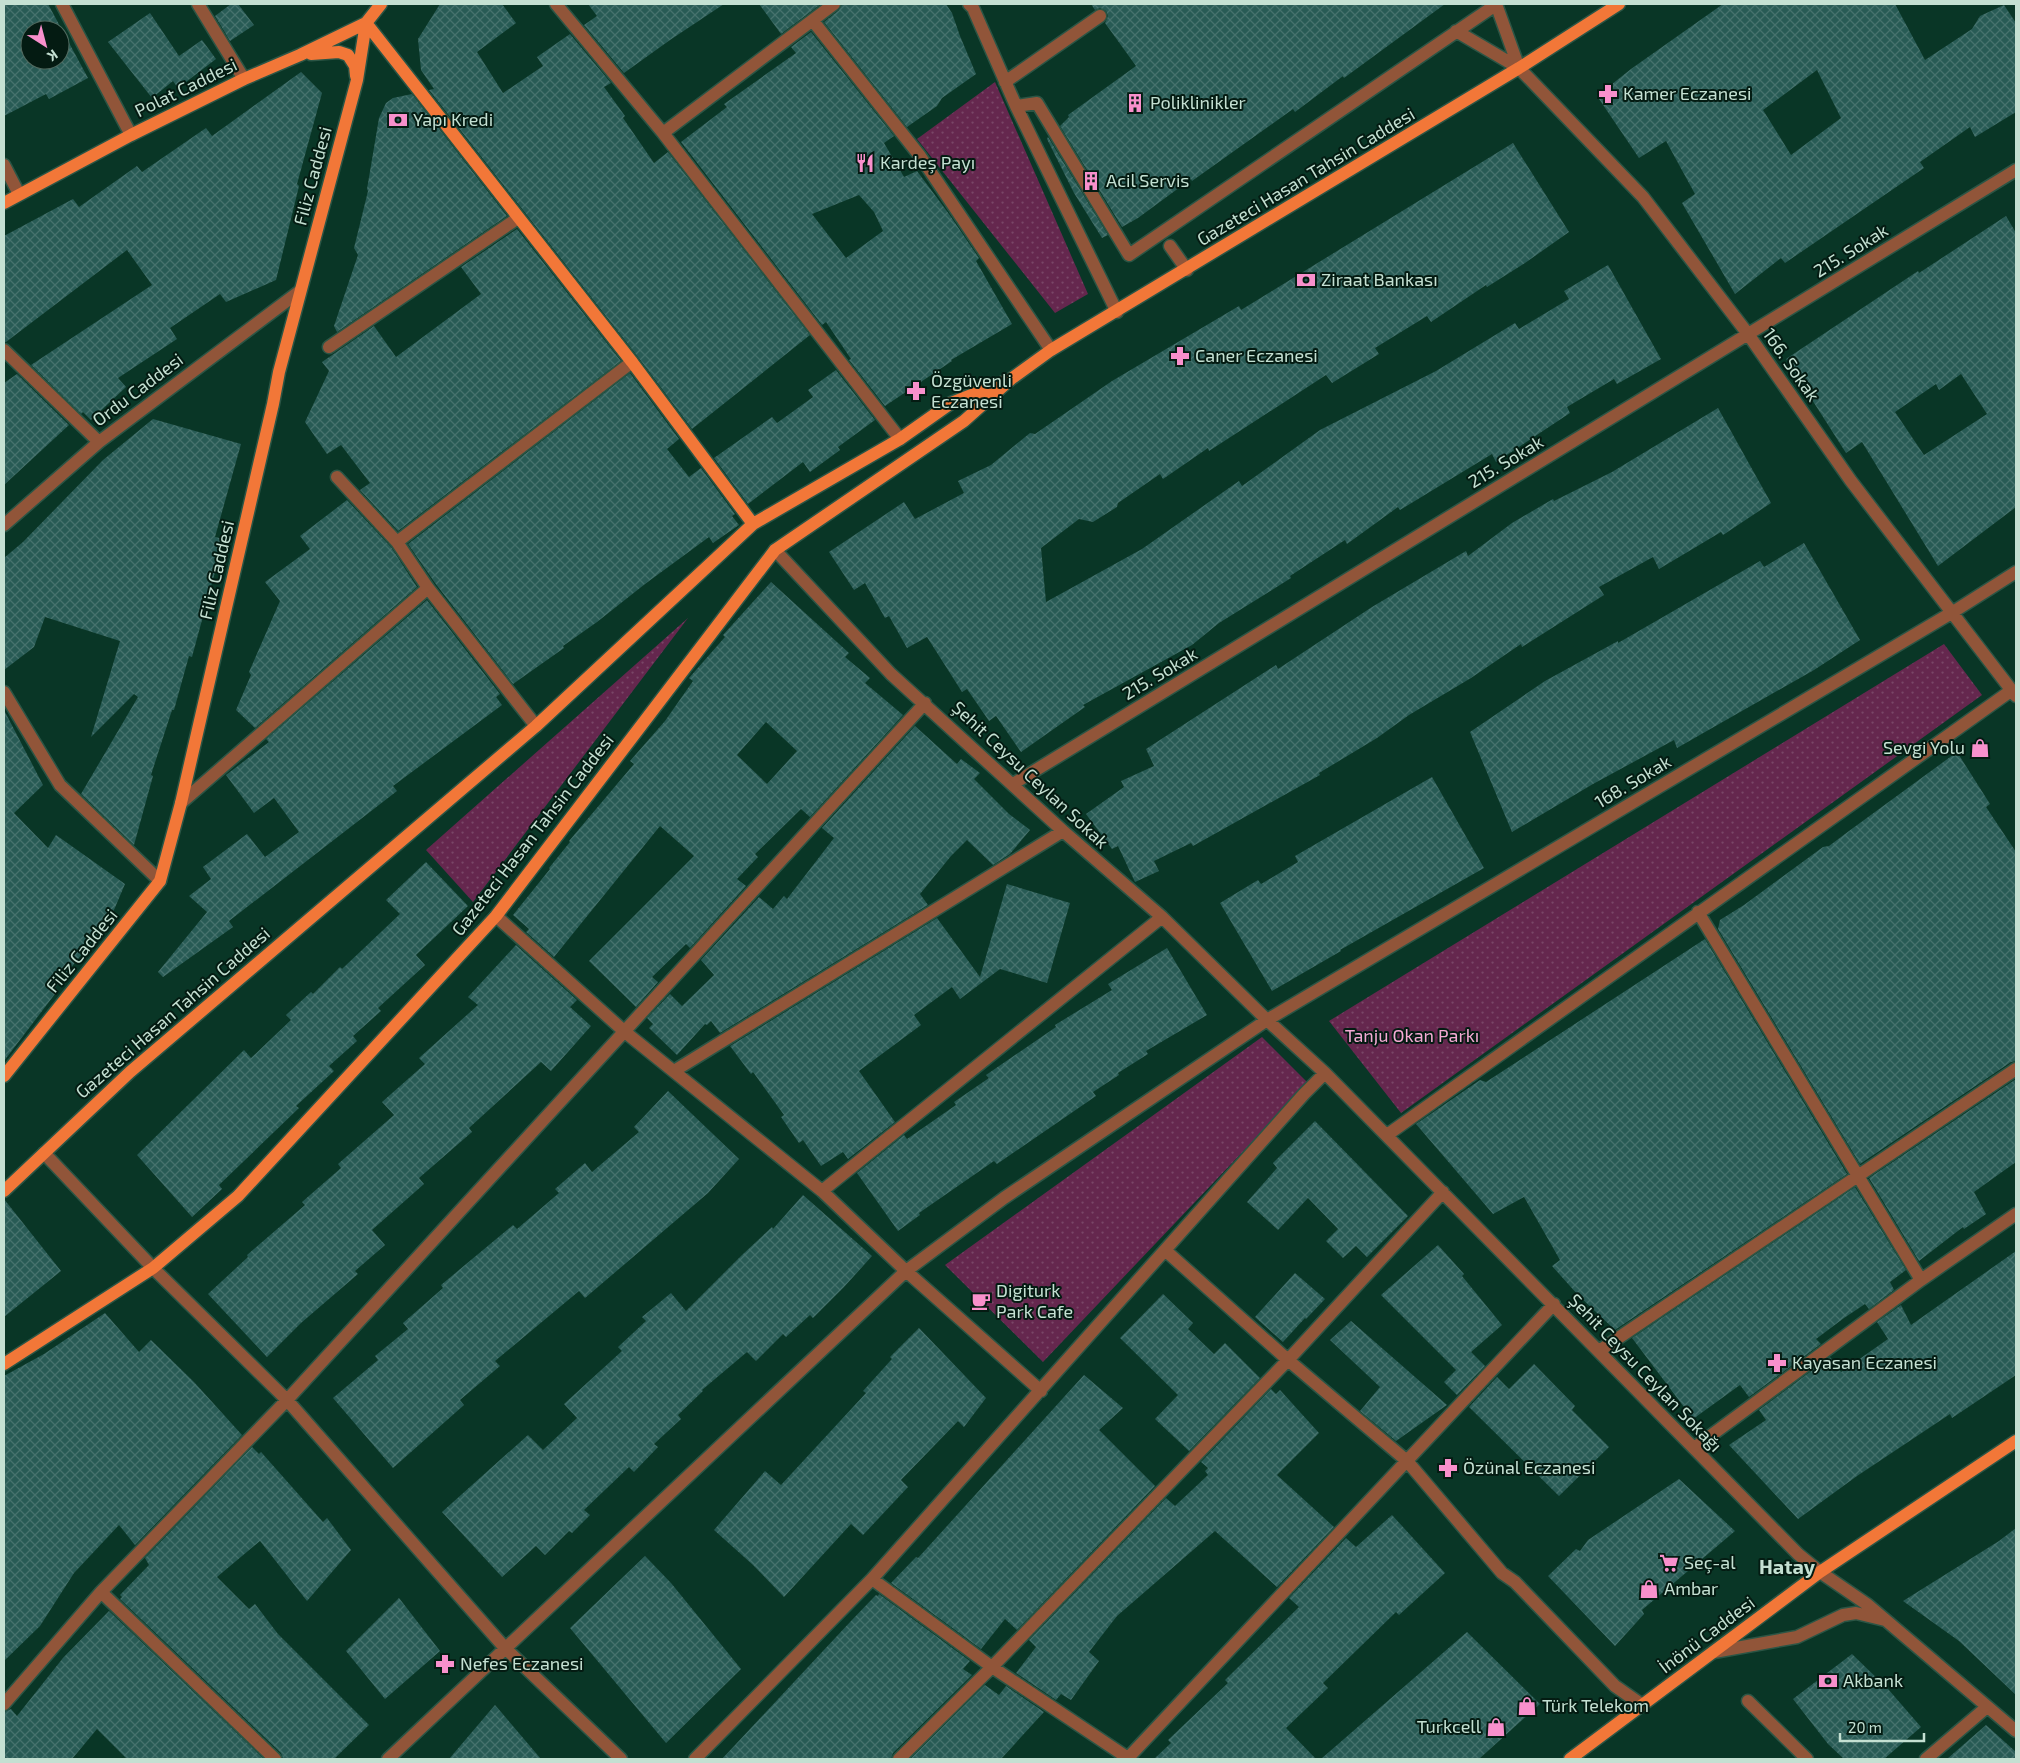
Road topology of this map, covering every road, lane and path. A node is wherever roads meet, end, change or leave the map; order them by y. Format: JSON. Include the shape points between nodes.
{"nodes":[{"id":1,"x":62,"y":4,"type":"edge"},
{"id":2,"x":198,"y":4,"type":"edge"},
{"id":3,"x":381,"y":4,"type":"edge"},
{"id":4,"x":556,"y":4,"type":"edge"},
{"id":5,"x":834,"y":4,"type":"edge"},
{"id":6,"x":1497,"y":4,"type":"edge"},
{"id":7,"x":1619,"y":4,"type":"edge"},
{"id":8,"x":972,"y":5,"type":"edge"},
{"id":9,"x":1100,"y":16,"type":"dead end"},
{"id":10,"x":813,"y":21,"type":"junction"},
{"id":11,"x":366,"y":23,"type":"junction"},
{"id":12,"x":1456,"y":32,"type":"junction"},
{"id":13,"x":300,"y":55,"type":"junction"},
{"id":14,"x":1519,"y":68,"type":"junction"},
{"id":15,"x":244,"y":80,"type":"junction"},
{"id":16,"x":357,"y":80,"type":"junction"},
{"id":17,"x":1006,"y":82,"type":"junction"},
{"id":18,"x":1016,"y":106,"type":"junction"},
{"id":19,"x":663,"y":133,"type":"junction"},
{"id":20,"x":131,"y":135,"type":"junction"},
{"id":21,"x":4,"y":165,"type":"edge"},
{"id":22,"x":2016,"y":170,"type":"edge"},
{"id":23,"x":20,"y":194,"type":"junction"},
{"id":24,"x":4,"y":204,"type":"edge"},
{"id":25,"x":518,"y":218,"type":"junction"},
{"id":26,"x":1170,"y":246,"type":"dead end"},
{"id":27,"x":1187,"y":270,"type":"junction"},
{"id":28,"x":300,"y":291,"type":"junction"},
{"id":29,"x":1117,"y":312,"type":"junction"},
{"id":30,"x":1748,"y":334,"type":"junction"},
{"id":31,"x":329,"y":347,"type":"dead end"},
{"id":32,"x":4,"y":350,"type":"edge"},
{"id":33,"x":1052,"y":350,"type":"junction"},
{"id":34,"x":632,"y":362,"type":"junction"},
{"id":35,"x":1011,"y":380,"type":"junction"},
{"id":36,"x":900,"y":439,"type":"junction"},
{"id":37,"x":99,"y":442,"type":"junction"},
{"id":38,"x":337,"y":477,"type":"dead end"},
{"id":39,"x":754,"y":524,"type":"junction"},
{"id":40,"x":4,"y":526,"type":"edge"},
{"id":41,"x":396,"y":542,"type":"junction"},
{"id":42,"x":775,"y":550,"type":"junction"},
{"id":43,"x":2016,"y":572,"type":"edge"},
{"id":44,"x":428,"y":588,"type":"junction"},
{"id":45,"x":1953,"y":612,"type":"junction"},
{"id":46,"x":4,"y":692,"type":"edge"},
{"id":47,"x":2014,"y":693,"type":"edge"},
{"id":48,"x":925,"y":703,"type":"junction"},
{"id":49,"x":536,"y":726,"type":"junction"},
{"id":50,"x":1013,"y":784,"type":"junction"},
{"id":51,"x":181,"y":803,"type":"junction"},
{"id":52,"x":1063,"y":831,"type":"junction"},
{"id":53,"x":160,"y":881,"type":"junction"},
{"id":54,"x":1698,"y":912,"type":"junction"},
{"id":55,"x":496,"y":916,"type":"junction"},
{"id":56,"x":1162,"y":917,"type":"junction"},
{"id":57,"x":1266,"y":1020,"type":"junction"},
{"id":58,"x":625,"y":1032,"type":"junction"},
{"id":59,"x":2016,"y":1069,"type":"edge"},
{"id":60,"x":674,"y":1071,"type":"junction"},
{"id":61,"x":1325,"y":1073,"type":"junction"},
{"id":62,"x":4,"y":1076,"type":"edge"},
{"id":63,"x":1386,"y":1135,"type":"junction"},
{"id":64,"x":44,"y":1153,"type":"junction"},
{"id":65,"x":1858,"y":1175,"type":"junction"},
{"id":66,"x":822,"y":1190,"type":"junction"},
{"id":67,"x":4,"y":1191,"type":"edge"},
{"id":68,"x":1443,"y":1192,"type":"junction"},
{"id":69,"x":2016,"y":1214,"type":"edge"},
{"id":70,"x":1166,"y":1250,"type":"junction"},
{"id":71,"x":153,"y":1268,"type":"junction"},
{"id":72,"x":906,"y":1270,"type":"junction"},
{"id":73,"x":1920,"y":1280,"type":"junction"},
{"id":74,"x":1554,"y":1304,"type":"junction"},
{"id":75,"x":1599,"y":1351,"type":"junction"},
{"id":76,"x":1288,"y":1360,"type":"junction"},
{"id":77,"x":4,"y":1364,"type":"edge"},
{"id":78,"x":1040,"y":1391,"type":"junction"},
{"id":79,"x":287,"y":1400,"type":"junction"},
{"id":80,"x":2016,"y":1441,"type":"edge"},
{"id":81,"x":1694,"y":1448,"type":"junction"},
{"id":82,"x":1407,"y":1461,"type":"junction"},
{"id":83,"x":1820,"y":1572,"type":"junction"},
{"id":84,"x":872,"y":1580,"type":"junction"},
{"id":85,"x":101,"y":1592,"type":"junction"},
{"id":86,"x":1887,"y":1621,"type":"junction"},
{"id":87,"x":505,"y":1648,"type":"junction"},
{"id":88,"x":1714,"y":1652,"type":"junction"},
{"id":89,"x":992,"y":1667,"type":"junction"},
{"id":90,"x":1748,"y":1701,"type":"dead end"},
{"id":91,"x":4,"y":1704,"type":"edge"},
{"id":92,"x":1642,"y":1705,"type":"junction"},
{"id":93,"x":1987,"y":1707,"type":"junction"},
{"id":94,"x":2016,"y":1714,"type":"edge"},
{"id":95,"x":2005,"y":1722,"type":"junction"},
{"id":96,"x":2016,"y":1732,"type":"edge"},
{"id":97,"x":275,"y":1759,"type":"edge"},
{"id":98,"x":388,"y":1759,"type":"edge"},
{"id":99,"x":621,"y":1759,"type":"edge"},
{"id":100,"x":695,"y":1759,"type":"edge"},
{"id":101,"x":900,"y":1759,"type":"edge"},
{"id":102,"x":1127,"y":1759,"type":"edge"},
{"id":103,"x":1570,"y":1759,"type":"edge"},
{"id":104,"x":1807,"y":1759,"type":"edge"},
{"id":105,"x":1926,"y":1759,"type":"edge"}],
"edges":[{"from":1,"to":20,"type":"street"},
{"from":2,"to":15,"type":"street"},
{"from":3,"to":11,"type":"main road","name":"Polat Caddesi"},
{"from":4,"to":19,"type":"street"},
{"from":5,"to":10,"type":"street"},
{"from":6,"to":12,"type":"street"},
{"from":6,"to":14,"type":"street"},
{"from":7,"to":14,"type":"main road","name":"Gazeteci Hasan Tahsin Caddesi"},
{"from":8,"to":17,"type":"street"},
{"from":9,"to":17,"type":"street"},
{"from":10,"to":19,"type":"street"},
{"from":10,"to":33,"type":"street","via":[[920,156]]},
{"from":11,"to":13,"type":"main road","name":"Polat Caddesi"},
{"from":11,"to":16,"type":"main road","name":"Filiz Caddesi"},
{"from":11,"to":25,"type":"main road"},
{"from":12,"to":14,"type":"street"},
{"from":12,"to":18,"type":"street","via":[[1129,255],[1037,103]]},
{"from":13,"to":15,"type":"main road","name":"Polat Caddesi"},
{"from":13,"to":16,"type":"main road","via":[[328,52],[348,55],[355,66]]},
{"from":14,"to":27,"type":"main road","name":"Gazeteci Hasan Tahsin Caddesi"},
{"from":14,"to":30,"type":"street","name":"166. Sokak","via":[[1643,197]]},
{"from":15,"to":20,"type":"main road","name":"Polat Caddesi"},
{"from":16,"to":28,"type":"main road","name":"Filiz Caddesi"},
{"from":17,"to":18,"type":"street"},
{"from":18,"to":29,"type":"street"},
{"from":19,"to":36,"type":"street"},
{"from":20,"to":23,"type":"main road","name":"Polat Caddesi"},
{"from":21,"to":23,"type":"street"},
{"from":22,"to":30,"type":"street","name":"215. Sokak"},
{"from":23,"to":24,"type":"main road","name":"Polat Caddesi"},
{"from":25,"to":31,"type":"street"},
{"from":25,"to":34,"type":"main road"},
{"from":26,"to":27,"type":"street"},
{"from":27,"to":29,"type":"main road","name":"Gazeteci Hasan Tahsin Caddesi"},
{"from":28,"to":37,"type":"street","name":"Ordu Caddesi"},
{"from":28,"to":51,"type":"main road","name":"Filiz Caddesi"},
{"from":29,"to":33,"type":"main road","name":"Gazeteci Hasan Tahsin Caddesi"},
{"from":30,"to":45,"type":"street","name":"166. Sokak","via":[[1851,480]]},
{"from":30,"to":50,"type":"street","name":"215. Sokak"},
{"from":32,"to":37,"type":"street"},
{"from":33,"to":35,"type":"main road","name":"Gazeteci Hasan Tahsin Caddesi"},
{"from":34,"to":39,"type":"main road"},
{"from":34,"to":41,"type":"street"},
{"from":35,"to":36,"type":"main road","name":"Gazeteci Hasan Tahsin Caddesi","via":[[951,403]]},
{"from":35,"to":42,"type":"main road","name":"Gazeteci Hasan Tahsin Caddesi","via":[[964,422]]},
{"from":36,"to":39,"type":"main road","name":"Gazeteci Hasan Tahsin Caddesi"},
{"from":37,"to":40,"type":"street","name":"Ordu Caddesi"},
{"from":38,"to":41,"type":"street"},
{"from":39,"to":49,"type":"main road","name":"Gazeteci Hasan Tahsin Caddesi"},
{"from":41,"to":44,"type":"street"},
{"from":42,"to":48,"type":"street","name":"Şehit Ceysu Ceylan Sokak","via":[[891,674]]},
{"from":42,"to":55,"type":"main road","name":"Gazeteci Hasan Tahsin Caddesi"},
{"from":43,"to":45,"type":"street","name":"168. Sokak"},
{"from":44,"to":49,"type":"street"},
{"from":44,"to":51,"type":"street"},
{"from":45,"to":47,"type":"street","name":"166. Sokak"},
{"from":45,"to":57,"type":"street","name":"168. Sokak"},
{"from":46,"to":53,"type":"street","via":[[60,785]]},
{"from":47,"to":54,"type":"street"},
{"from":48,"to":50,"type":"street","name":"Şehit Ceysu Ceylan Sokak"},
{"from":48,"to":58,"type":"street"},
{"from":49,"to":64,"type":"main road","name":"Gazeteci Hasan Tahsin Caddesi","via":[[130,1072]]},
{"from":50,"to":52,"type":"street","name":"Şehit Ceysu Ceylan Sokak"},
{"from":51,"to":53,"type":"main road","name":"Filiz Caddesi"},
{"from":52,"to":56,"type":"street","name":"Şehit Ceysu Ceylan Sokak"},
{"from":52,"to":60,"type":"street"},
{"from":53,"to":62,"type":"main road","name":"Filiz Caddesi"},
{"from":54,"to":63,"type":"street"},
{"from":54,"to":65,"type":"street"},
{"from":55,"to":58,"type":"street"},
{"from":55,"to":71,"type":"main road","name":"Gazeteci Hasan Tahsin Caddesi","via":[[238,1196]]},
{"from":56,"to":57,"type":"street","name":"Şehit Ceysu Ceylan Sokak"},
{"from":56,"to":66,"type":"street"},
{"from":57,"to":61,"type":"street","name":"Şehit Ceysu Ceylan Sokağı"},
{"from":57,"to":72,"type":"street","name":"168. Sokak","via":[[1004,1198]]},
{"from":58,"to":60,"type":"street"},
{"from":58,"to":79,"type":"street"},
{"from":59,"to":65,"type":"street"},
{"from":60,"to":66,"type":"street"},
{"from":61,"to":63,"type":"street","name":"Şehit Ceysu Ceylan Sokağı"},
{"from":61,"to":70,"type":"street"},
{"from":63,"to":68,"type":"street","name":"Şehit Ceysu Ceylan Sokağı"},
{"from":64,"to":67,"type":"main road","name":"Gazeteci Hasan Tahsin Caddesi"},
{"from":64,"to":71,"type":"street"},
{"from":65,"to":73,"type":"street"},
{"from":65,"to":75,"type":"street"},
{"from":66,"to":72,"type":"street"},
{"from":68,"to":74,"type":"street","name":"Şehit Ceysu Ceylan Sokağı"},
{"from":68,"to":76,"type":"street"},
{"from":69,"to":73,"type":"street"},
{"from":70,"to":76,"type":"street"},
{"from":70,"to":78,"type":"street"},
{"from":71,"to":77,"type":"main road","name":"Gazeteci Hasan Tahsin Caddesi"},
{"from":71,"to":79,"type":"street"},
{"from":72,"to":78,"type":"street"},
{"from":72,"to":87,"type":"street","name":"168. Sokak"},
{"from":73,"to":81,"type":"street"},
{"from":74,"to":75,"type":"street","name":"Şehit Ceysu Ceylan Sokağı"},
{"from":74,"to":82,"type":"street"},
{"from":75,"to":81,"type":"street","name":"Şehit Ceysu Ceylan Sokağı"},
{"from":76,"to":82,"type":"street"},
{"from":76,"to":89,"type":"street"},
{"from":78,"to":84,"type":"street"},
{"from":79,"to":85,"type":"street"},
{"from":79,"to":87,"type":"street"},
{"from":80,"to":83,"type":"main road","name":"İnönü Caddesi"},
{"from":81,"to":83,"type":"street","name":"Şehit Ceysu Ceylan Sokağı","via":[[1798,1554]]},
{"from":82,"to":92,"type":"street","via":[[1502,1573],[1515,1582],[1615,1686]]},
{"from":82,"to":102,"type":"street"},
{"from":83,"to":86,"type":"street","name":"Şehit Ceysu Ceylan Sokağı"},
{"from":83,"to":88,"type":"main road","name":"İnönü Caddesi"},
{"from":84,"to":89,"type":"street"},
{"from":84,"to":100,"type":"street"},
{"from":85,"to":91,"type":"street"},
{"from":85,"to":97,"type":"street"},
{"from":86,"to":88,"type":"street","via":[[1856,1613],[1797,1637]]},
{"from":86,"to":93,"type":"street","name":"Şehit Ceysu Ceylan Sokağı"},
{"from":87,"to":98,"type":"street","name":"168. Sokak"},
{"from":87,"to":99,"type":"street"},
{"from":88,"to":92,"type":"main road","name":"İnönü Caddesi"},
{"from":89,"to":101,"type":"street"},
{"from":89,"to":102,"type":"street"},
{"from":90,"to":104,"type":"street"},
{"from":92,"to":103,"type":"main road","name":"İnönü Caddesi"},
{"from":93,"to":95,"type":"street","name":"Şehit Ceysu Ceylan Sokağı"},
{"from":93,"to":105,"type":"street"},
{"from":94,"to":95,"type":"street"},
{"from":95,"to":96,"type":"street","name":"Şehit Ceysu Ceylan Sokağı"}]}
